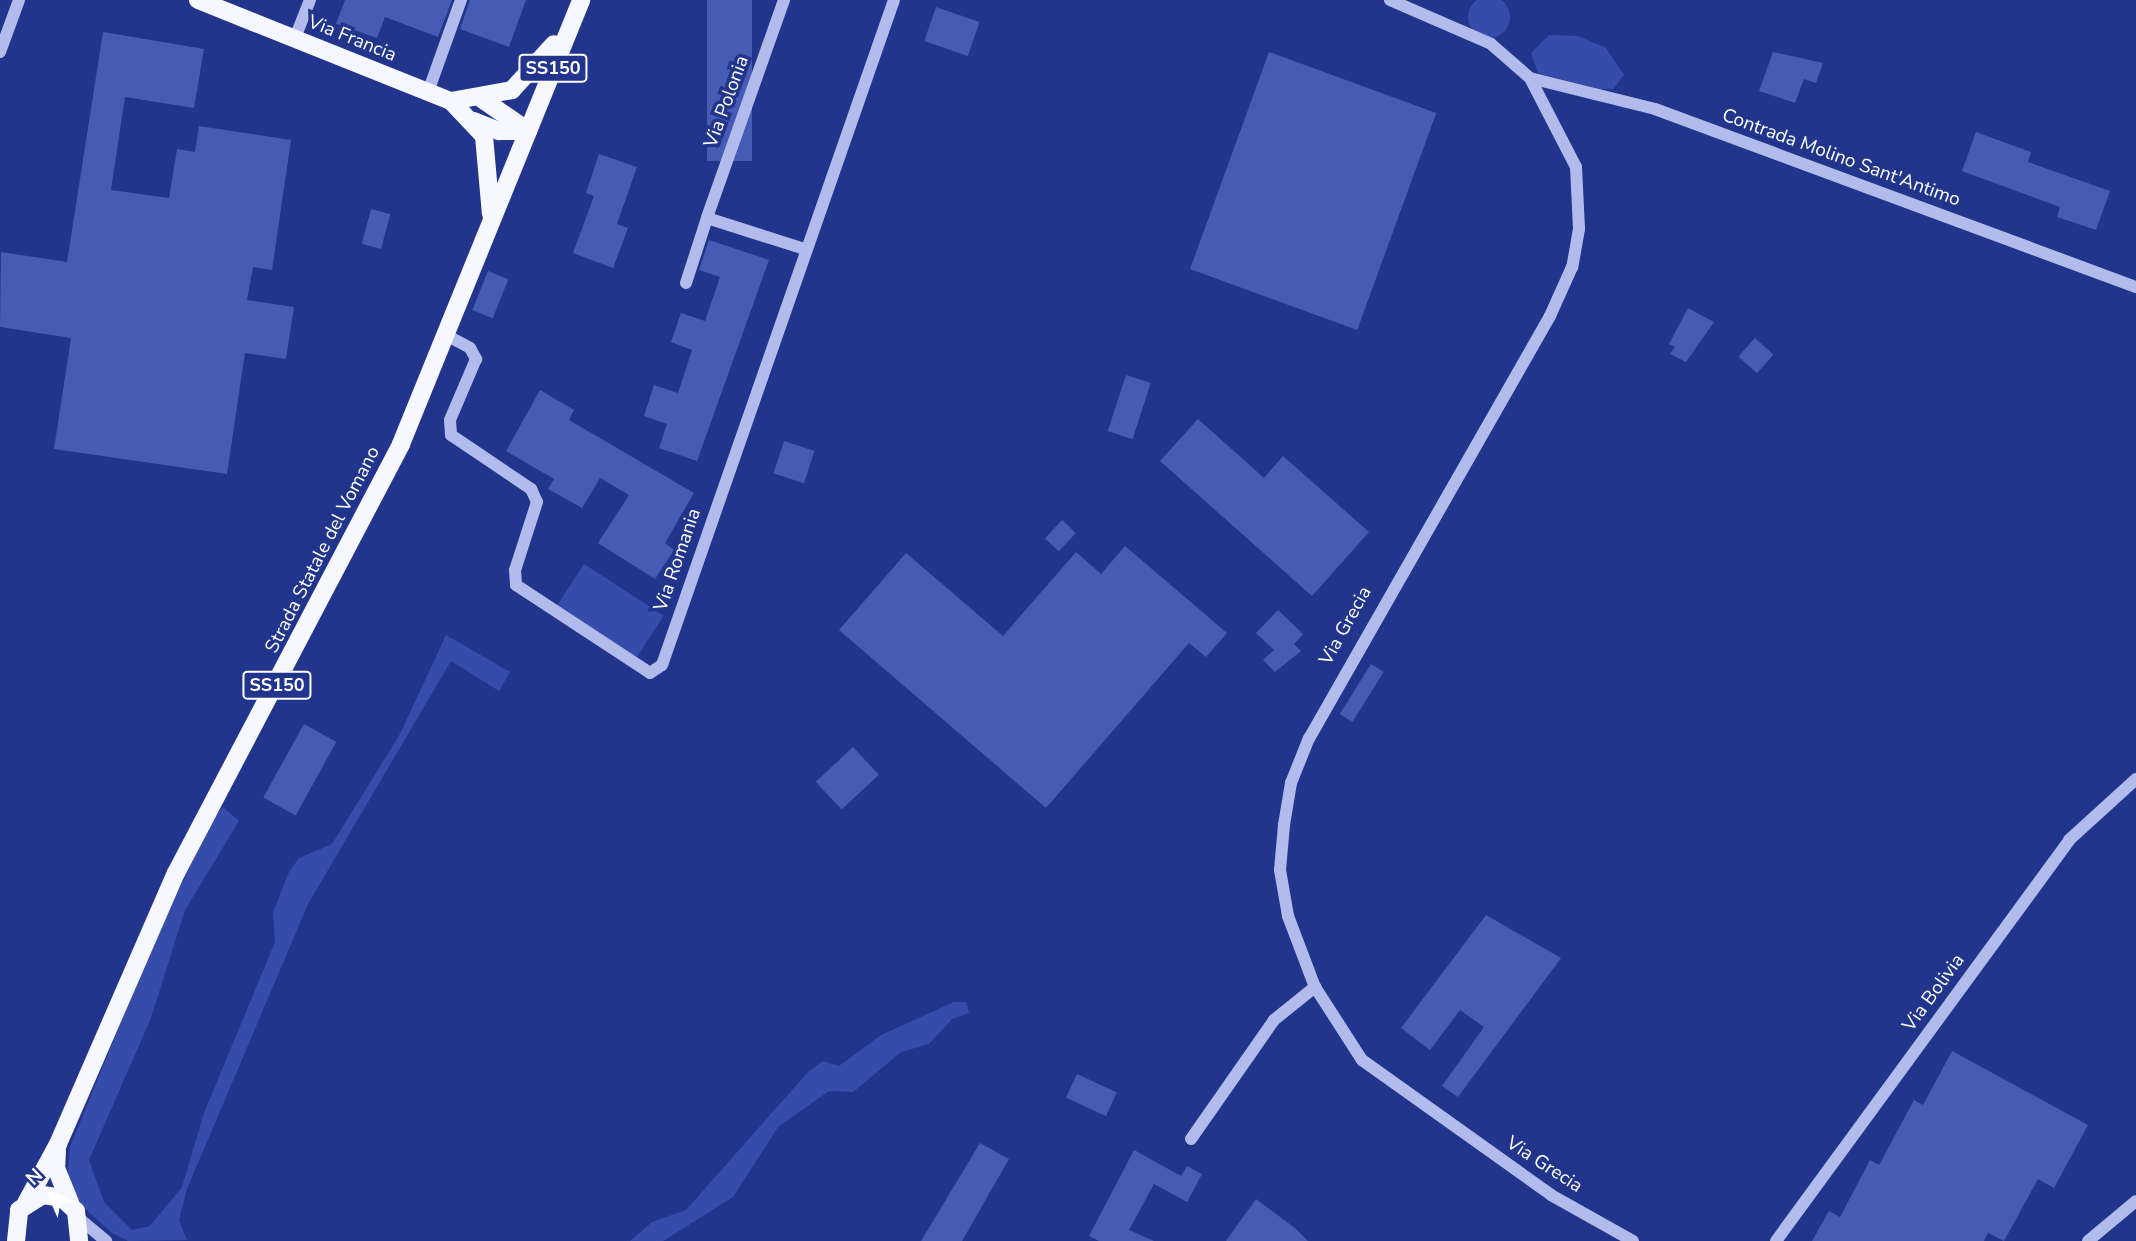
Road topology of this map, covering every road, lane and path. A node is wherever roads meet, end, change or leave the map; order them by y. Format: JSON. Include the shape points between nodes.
{"nodes":[{"id":1,"x":19,"y":0,"type":"edge"},
{"id":2,"x":198,"y":0,"type":"edge"},
{"id":3,"x":310,"y":0,"type":"edge"},
{"id":4,"x":461,"y":0,"type":"edge"},
{"id":5,"x":784,"y":0,"type":"edge"},
{"id":6,"x":894,"y":0,"type":"edge"},
{"id":7,"x":1390,"y":0,"type":"edge"},
{"id":8,"x":579,"y":3,"type":"edge"},
{"id":9,"x":295,"y":38,"type":"junction"},
{"id":10,"x":0,"y":52,"type":"edge"},
{"id":11,"x":1530,"y":78,"type":"junction"},
{"id":12,"x":428,"y":92,"type":"junction"},
{"id":13,"x":482,"y":99,"type":"junction"},
{"id":14,"x":451,"y":101,"type":"junction"},
{"id":15,"x":471,"y":119,"type":"junction"},
{"id":16,"x":528,"y":131,"type":"junction"},
{"id":17,"x":707,"y":218,"type":"junction"},
{"id":18,"x":491,"y":224,"type":"junction"},
{"id":19,"x":805,"y":250,"type":"junction"},
{"id":20,"x":686,"y":283,"type":"dead end"},
{"id":21,"x":2136,"y":287,"type":"edge"},
{"id":22,"x":446,"y":335,"type":"junction"},
{"id":23,"x":2136,"y":779,"type":"edge"},
{"id":24,"x":1315,"y":986,"type":"junction"},
{"id":25,"x":1191,"y":1139,"type":"dead end"},
{"id":26,"x":58,"y":1144,"type":"junction"},
{"id":27,"x":2136,"y":1201,"type":"edge"},
{"id":28,"x":26,"y":1203,"type":"junction"},
{"id":29,"x":70,"y":1203,"type":"junction"},
{"id":30,"x":80,"y":1220,"type":"junction"},
{"id":31,"x":15,"y":1240,"type":"edge"},
{"id":32,"x":79,"y":1241,"type":"edge"},
{"id":33,"x":106,"y":1241,"type":"edge"},
{"id":34,"x":1633,"y":1241,"type":"edge"},
{"id":35,"x":1776,"y":1241,"type":"edge"},
{"id":36,"x":2088,"y":1241,"type":"edge"}],
"edges":[{"from":1,"to":10,"type":"street"},
{"from":2,"to":9,"type":"main road","name":"Via Francia"},
{"from":3,"to":9,"type":"street"},
{"from":4,"to":12,"type":"street"},
{"from":5,"to":17,"type":"street","name":"Via Polonia"},
{"from":6,"to":19,"type":"street","name":"Via Romania"},
{"from":7,"to":11,"type":"street","name":"Via Grecia","via":[[1491,44]]},
{"from":8,"to":13,"type":"main road","name":"Via Francia","via":[[531,76],[512,90]]},
{"from":8,"to":16,"type":"main road","name":"Strada Statale del Vomano","number":"SS150"},
{"from":9,"to":12,"type":"main road","name":"Via Francia"},
{"from":11,"to":21,"type":"street","name":"Contrada Molino Sant'Antimo","via":[[1655,109]]},
{"from":11,"to":24,"type":"street","name":"Via Grecia","via":[[1576,167],[1579,229],[1572,267],[1523,364],[1341,674],[1291,783],[1280,870],[1288,916]]},
{"from":12,"to":14,"type":"main road","name":"Via Francia"},
{"from":13,"to":14,"type":"main road","name":"Via Francia"},
{"from":13,"to":16,"type":"main road"},
{"from":14,"to":15,"type":"main road","name":"Via Francia"},
{"from":15,"to":16,"type":"main road","name":"Via Francia","via":[[499,131]]},
{"from":15,"to":18,"type":"main road","name":"Via Francia","via":[[489,154]]},
{"from":16,"to":18,"type":"main road","name":"Strada Statale del Vomano","number":"SS150"},
{"from":17,"to":19,"type":"street"},
{"from":17,"to":20,"type":"street","name":"Via Polonia"},
{"from":18,"to":22,"type":"main road","name":"Strada Statale del Vomano","number":"SS150"},
{"from":19,"to":22,"type":"street","name":"Via Romania","via":[[663,665],[650,673],[516,585],[515,570],[537,502],[531,489],[452,435],[450,421],[476,359],[470,348]]},
{"from":22,"to":26,"type":"main road","name":"Strada Statale del Vomano","number":"SS150","via":[[378,493],[176,873]]},
{"from":23,"to":35,"type":"street","name":"Via Bolivia","via":[[2069,840]]},
{"from":24,"to":25,"type":"street","via":[[1274,1020]]},
{"from":24,"to":34,"type":"street","name":"Via Grecia","via":[[1348,1041],[1380,1075],[1550,1195]]},
{"from":26,"to":28,"type":"main road","name":"Strada Statale del Vomano","number":"SS150"},
{"from":26,"to":29,"type":"main road","name":"Strada Statale del Vomano","number":"SS150","via":[[56,1168]]},
{"from":27,"to":36,"type":"street"},
{"from":28,"to":29,"type":"main road","via":[[43,1195]]},
{"from":28,"to":31,"type":"main road","name":"Strada Statale del Vomano","via":[[15,1219]]},
{"from":29,"to":30,"type":"main road","name":"Strada Statale del Vomano"},
{"from":30,"to":32,"type":"main road"},
{"from":30,"to":33,"type":"street"}]}
